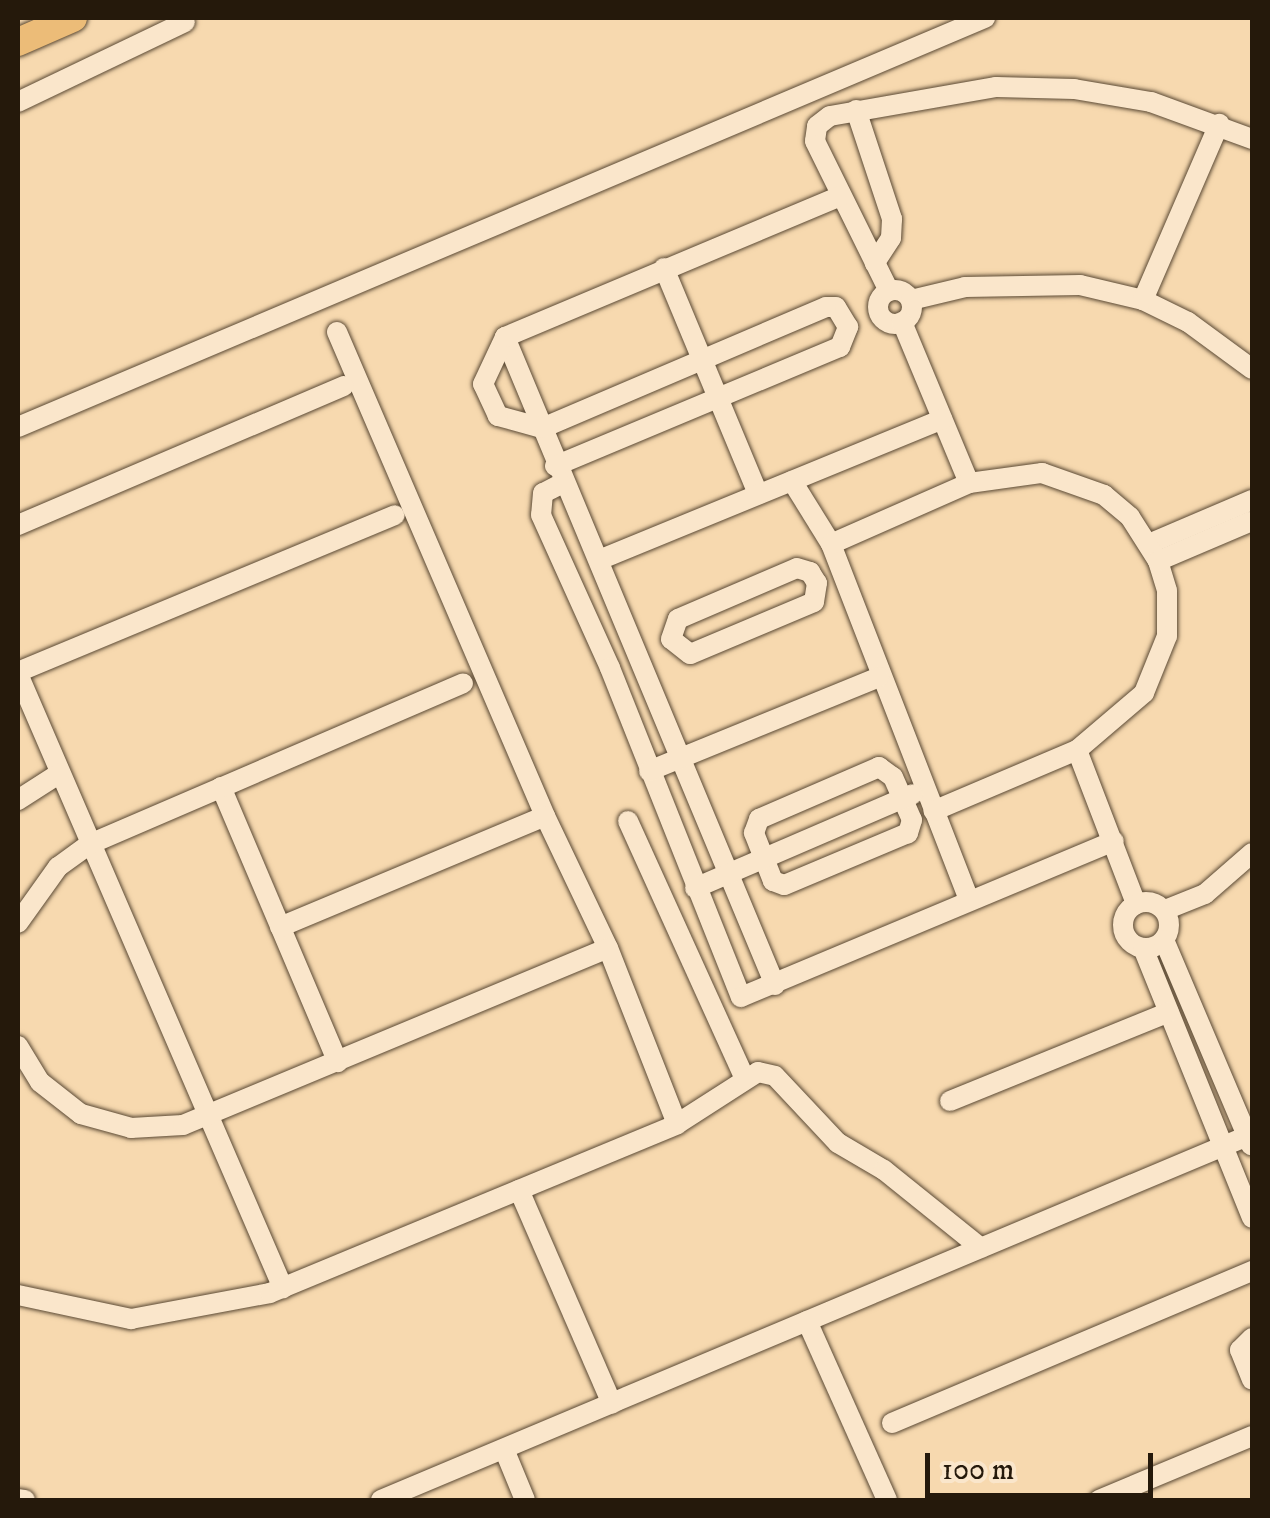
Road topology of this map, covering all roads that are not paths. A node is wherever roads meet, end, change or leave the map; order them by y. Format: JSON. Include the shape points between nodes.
{"nodes":[{"id":1,"x":73,"y":18,"type":"edge"},
{"id":2,"x":985,"y":18,"type":"edge"},
{"id":3,"x":185,"y":22,"type":"dead end"},
{"id":4,"x":18,"y":42,"type":"edge"},
{"id":5,"x":18,"y":102,"type":"edge"},
{"id":6,"x":856,"y":110,"type":"junction"},
{"id":7,"x":1219,"y":124,"type":"junction"},
{"id":8,"x":1252,"y":139,"type":"edge"},
{"id":9,"x":840,"y":196,"type":"junction"},
{"id":10,"x":874,"y":263,"type":"junction"},
{"id":11,"x":664,"y":268,"type":"junction"},
{"id":12,"x":889,"y":291,"type":"junction"},
{"id":13,"x":911,"y":300,"type":"junction"},
{"id":14,"x":1143,"y":300,"type":"junction"},
{"id":15,"x":879,"y":313,"type":"junction"},
{"id":16,"x":902,"y":322,"type":"junction"},
{"id":17,"x":848,"y":327,"type":"junction"},
{"id":18,"x":338,"y":332,"type":"dead end"},
{"id":19,"x":504,"y":337,"type":"junction"},
{"id":20,"x":704,"y":362,"type":"junction"},
{"id":21,"x":1252,"y":369,"type":"edge"},
{"id":22,"x":344,"y":386,"type":"dead end"},
{"id":23,"x":717,"y":396,"type":"junction"},
{"id":24,"x":942,"y":419,"type":"junction"},
{"id":25,"x":18,"y":428,"type":"edge"},
{"id":26,"x":542,"y":428,"type":"junction"},
{"id":27,"x":558,"y":475,"type":"junction"},
{"id":28,"x":792,"y":480,"type":"junction"},
{"id":29,"x":969,"y":484,"type":"junction"},
{"id":30,"x":758,"y":494,"type":"junction"},
{"id":31,"x":1252,"y":500,"type":"edge"},
{"id":32,"x":394,"y":515,"type":"dead end"},
{"id":33,"x":1252,"y":520,"type":"edge"},
{"id":34,"x":18,"y":525,"type":"edge"},
{"id":35,"x":831,"y":544,"type":"junction"},
{"id":36,"x":1154,"y":552,"type":"junction"},
{"id":37,"x":599,"y":560,"type":"junction"},
{"id":38,"x":838,"y":572,"type":"junction"},
{"id":39,"x":816,"y":584,"type":"junction"},
{"id":40,"x":671,"y":640,"type":"junction"},
{"id":41,"x":641,"y":654,"type":"junction"},
{"id":42,"x":610,"y":668,"type":"junction"},
{"id":43,"x":18,"y":673,"type":"edge"},
{"id":44,"x":879,"y":677,"type":"junction"},
{"id":45,"x":463,"y":683,"type":"dead end"},
{"id":46,"x":1076,"y":750,"type":"junction"},
{"id":47,"x":683,"y":757,"type":"junction"},
{"id":48,"x":649,"y":770,"type":"junction"},
{"id":49,"x":60,"y":773,"type":"junction"},
{"id":50,"x":221,"y":787,"type":"junction"},
{"id":51,"x":924,"y":789,"type":"junction"},
{"id":52,"x":902,"y":798,"type":"junction"},
{"id":53,"x":18,"y":800,"type":"edge"},
{"id":54,"x":933,"y":811,"type":"junction"},
{"id":55,"x":545,"y":816,"type":"junction"},
{"id":56,"x":628,"y":821,"type":"dead end"},
{"id":57,"x":1114,"y":841,"type":"junction"},
{"id":58,"x":90,"y":844,"type":"junction"},
{"id":59,"x":1252,"y":853,"type":"edge"},
{"id":60,"x":763,"y":856,"type":"junction"},
{"id":61,"x":729,"y":872,"type":"junction"},
{"id":62,"x":695,"y":888,"type":"junction"},
{"id":63,"x":969,"y":900,"type":"junction"},
{"id":64,"x":1136,"y":904,"type":"junction"},
{"id":65,"x":1165,"y":910,"type":"junction"},
{"id":66,"x":18,"y":923,"type":"edge"},
{"id":67,"x":280,"y":927,"type":"junction"},
{"id":68,"x":1164,"y":940,"type":"junction"},
{"id":69,"x":608,"y":948,"type":"junction"},
{"id":70,"x":1144,"y":948,"type":"junction"},
{"id":71,"x":775,"y":986,"type":"junction"},
{"id":72,"x":1169,"y":1012,"type":"junction"},
{"id":73,"x":18,"y":1047,"type":"edge"},
{"id":74,"x":338,"y":1062,"type":"junction"},
{"id":75,"x":745,"y":1079,"type":"junction"},
{"id":76,"x":950,"y":1101,"type":"dead end"},
{"id":77,"x":207,"y":1116,"type":"junction"},
{"id":78,"x":678,"y":1124,"type":"junction"},
{"id":79,"x":1251,"y":1139,"type":"edge"},
{"id":80,"x":1223,"y":1146,"type":"junction"},
{"id":81,"x":520,"y":1190,"type":"junction"},
{"id":82,"x":1252,"y":1218,"type":"edge"},
{"id":83,"x":982,"y":1248,"type":"junction"},
{"id":84,"x":1252,"y":1271,"type":"edge"},
{"id":85,"x":283,"y":1288,"type":"junction"},
{"id":86,"x":18,"y":1295,"type":"edge"},
{"id":87,"x":808,"y":1321,"type":"junction"},
{"id":88,"x":1252,"y":1338,"type":"edge"},
{"id":89,"x":1252,"y":1380,"type":"edge"},
{"id":90,"x":612,"y":1404,"type":"junction"},
{"id":91,"x":892,"y":1423,"type":"dead end"},
{"id":92,"x":1252,"y":1436,"type":"edge"},
{"id":93,"x":504,"y":1449,"type":"junction"},
{"id":94,"x":18,"y":1499,"type":"edge"},
{"id":95,"x":25,"y":1500,"type":"edge"},
{"id":96,"x":381,"y":1500,"type":"edge"},
{"id":97,"x":526,"y":1500,"type":"edge"},
{"id":98,"x":888,"y":1500,"type":"edge"},
{"id":99,"x":1099,"y":1500,"type":"edge"}],
"edges":[{"from":1,"to":4,"type":"highway"},
{"from":2,"to":25,"type":"street"},
{"from":3,"to":5,"type":"street"},
{"from":6,"to":7,"type":"street","via":[[996,87],[1074,89],[1152,102]]},
{"from":6,"to":9,"type":"street","via":[[830,116],[817,126],[814,140]]},
{"from":6,"to":10,"type":"street","via":[[892,218],[891,238]]},
{"from":7,"to":8,"type":"street"},
{"from":7,"to":14,"type":"street"},
{"from":9,"to":10,"type":"street"},
{"from":9,"to":11,"type":"street"},
{"from":10,"to":12,"type":"street"},
{"from":11,"to":19,"type":"street"},
{"from":11,"to":20,"type":"street"},
{"from":12,"to":13,"type":"street"},
{"from":12,"to":15,"type":"street"},
{"from":13,"to":14,"type":"street","via":[[966,287],[1043,282]]},
{"from":13,"to":16,"type":"street"},
{"from":14,"to":21,"type":"street","via":[[1188,322]]},
{"from":15,"to":16,"type":"street"},
{"from":15,"to":17,"type":"street"},
{"from":16,"to":24,"type":"street"},
{"from":17,"to":20,"type":"street","via":[[836,307],[826,307]]},
{"from":17,"to":23,"type":"street","via":[[840,347]]},
{"from":18,"to":55,"type":"street"},
{"from":19,"to":26,"type":"street"},
{"from":19,"to":26,"type":"street","via":[[483,384],[498,416]]},
{"from":20,"to":23,"type":"street"},
{"from":20,"to":26,"type":"street"},
{"from":22,"to":34,"type":"street"},
{"from":23,"to":27,"type":"street"},
{"from":23,"to":30,"type":"street"},
{"from":24,"to":28,"type":"street"},
{"from":24,"to":29,"type":"street"},
{"from":26,"to":27,"type":"street"},
{"from":27,"to":37,"type":"street"},
{"from":27,"to":42,"type":"street","via":[[543,493],[540,516]]},
{"from":28,"to":30,"type":"street"},
{"from":28,"to":35,"type":"street"},
{"from":29,"to":35,"type":"street"},
{"from":29,"to":36,"type":"street","via":[[1008,473],[1075,480],[1104,495]]},
{"from":30,"to":37,"type":"street"},
{"from":31,"to":36,"type":"street"},
{"from":32,"to":43,"type":"street"},
{"from":33,"to":36,"type":"street"},
{"from":35,"to":38,"type":"street"},
{"from":36,"to":46,"type":"street","via":[[1168,618],[1157,668],[1121,718]]},
{"from":37,"to":41,"type":"street"},
{"from":38,"to":39,"type":"street"},
{"from":38,"to":44,"type":"street"},
{"from":39,"to":40,"type":"street","via":[[814,602],[690,654]]},
{"from":39,"to":40,"type":"street","via":[[810,572],[797,568],[678,619]]},
{"from":40,"to":41,"type":"street"},
{"from":41,"to":42,"type":"street"},
{"from":41,"to":47,"type":"street"},
{"from":42,"to":48,"type":"street"},
{"from":43,"to":49,"type":"street"},
{"from":44,"to":47,"type":"street"},
{"from":44,"to":51,"type":"street"},
{"from":45,"to":50,"type":"street"},
{"from":46,"to":54,"type":"street"},
{"from":46,"to":57,"type":"street"},
{"from":47,"to":48,"type":"street"},
{"from":47,"to":61,"type":"street"},
{"from":48,"to":62,"type":"street"},
{"from":49,"to":53,"type":"street"},
{"from":49,"to":58,"type":"street"},
{"from":50,"to":58,"type":"street"},
{"from":50,"to":67,"type":"street"},
{"from":51,"to":52,"type":"street"},
{"from":51,"to":54,"type":"street"},
{"from":52,"to":60,"type":"street"},
{"from":52,"to":60,"type":"street","via":[[912,820],[908,832],[784,885],[773,880]]},
{"from":52,"to":60,"type":"street","via":[[888,768],[879,767],[759,819],[754,833]]},
{"from":54,"to":63,"type":"street"},
{"from":55,"to":67,"type":"street"},
{"from":55,"to":69,"type":"street"},
{"from":56,"to":75,"type":"street"},
{"from":57,"to":63,"type":"street"},
{"from":57,"to":64,"type":"street"},
{"from":58,"to":66,"type":"street","via":[[58,867]]},
{"from":58,"to":77,"type":"street"},
{"from":59,"to":65,"type":"street","via":[[1205,894]]},
{"from":60,"to":61,"type":"street"},
{"from":61,"to":62,"type":"street"},
{"from":61,"to":71,"type":"street"},
{"from":62,"to":71,"type":"street","via":[[741,997]]},
{"from":63,"to":71,"type":"street"},
{"from":64,"to":65,"type":"street","via":[[1152,902]]},
{"from":64,"to":70,"type":"street","via":[[1122,925],[1128,940]]},
{"from":65,"to":68,"type":"street","via":[[1170,925]]},
{"from":67,"to":74,"type":"street"},
{"from":68,"to":70,"type":"street"},
{"from":68,"to":79,"type":"street"},
{"from":69,"to":74,"type":"street"},
{"from":69,"to":78,"type":"street"},
{"from":70,"to":72,"type":"street"},
{"from":72,"to":76,"type":"street"},
{"from":72,"to":80,"type":"street"},
{"from":73,"to":77,"type":"street","via":[[59,1100],[105,1123],[157,1129]]},
{"from":74,"to":77,"type":"street"},
{"from":75,"to":78,"type":"street"},
{"from":75,"to":83,"type":"street","via":[[758,1072],[774,1076],[838,1143],[884,1170]]},
{"from":77,"to":85,"type":"street"},
{"from":78,"to":81,"type":"street"},
{"from":79,"to":80,"type":"street"},
{"from":80,"to":82,"type":"street"},
{"from":80,"to":83,"type":"street"},
{"from":81,"to":85,"type":"street"},
{"from":81,"to":90,"type":"street"},
{"from":83,"to":87,"type":"street"},
{"from":84,"to":91,"type":"street"},
{"from":85,"to":86,"type":"street","via":[[172,1316],[131,1319]]},
{"from":87,"to":90,"type":"street"},
{"from":87,"to":98,"type":"street"},
{"from":88,"to":89,"type":"street","via":[[1240,1350]]},
{"from":90,"to":93,"type":"street"},
{"from":92,"to":99,"type":"street"},
{"from":93,"to":96,"type":"street"},
{"from":93,"to":97,"type":"street"},
{"from":94,"to":95,"type":"street"}]}
